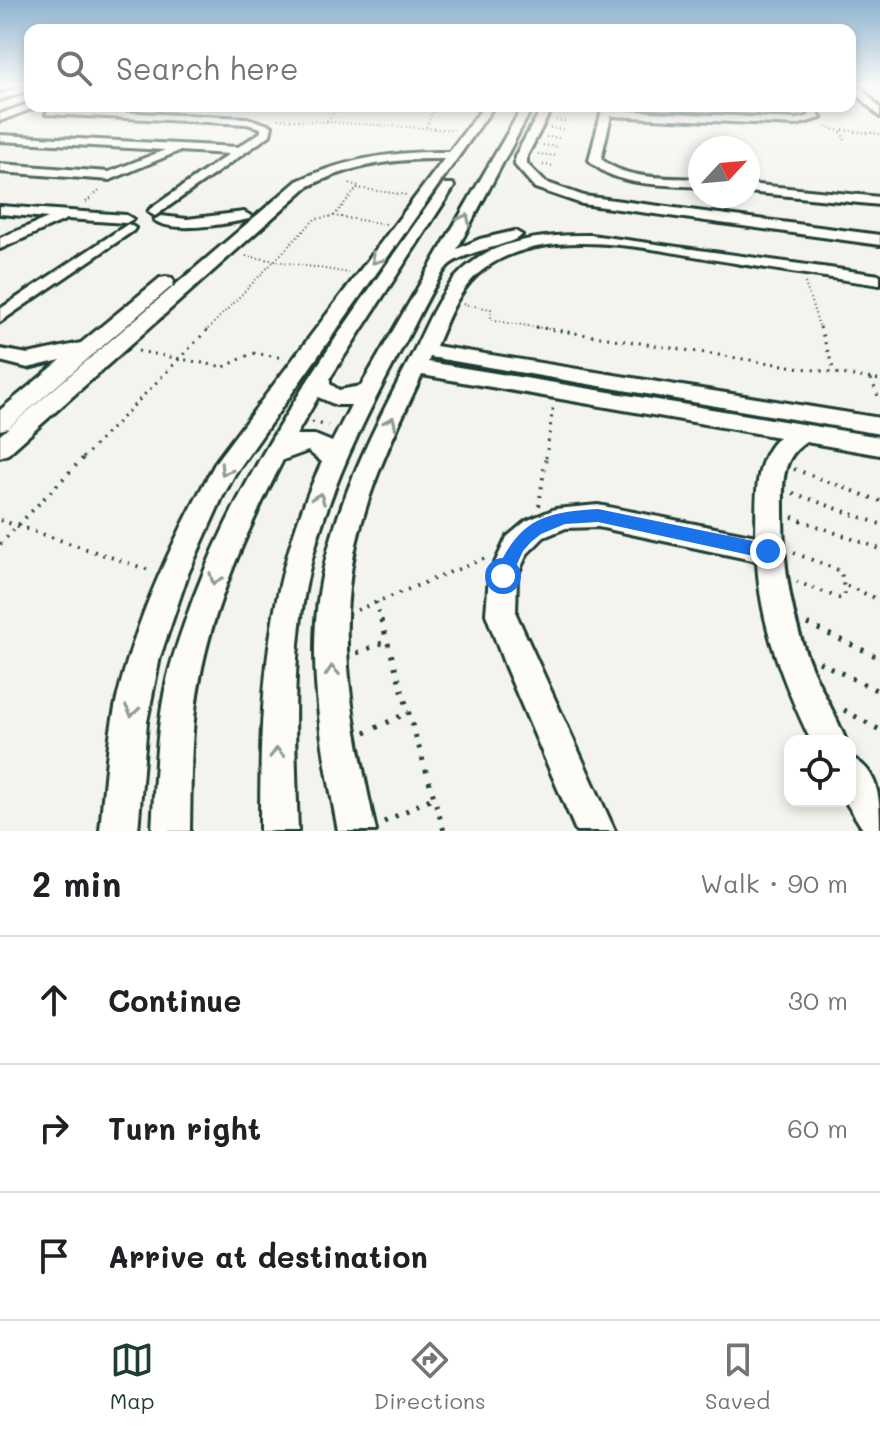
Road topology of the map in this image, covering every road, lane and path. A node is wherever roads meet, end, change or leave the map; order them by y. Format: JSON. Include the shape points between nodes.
{"nodes":[{"id":1,"x":262,"y":125,"type":"edge"},
{"id":2,"x":372,"y":125,"type":"edge"},
{"id":3,"x":427,"y":125,"type":"edge"},
{"id":4,"x":469,"y":125,"type":"edge"},
{"id":5,"x":488,"y":125,"type":"edge"},
{"id":6,"x":488,"y":125,"type":"edge"},
{"id":7,"x":492,"y":125,"type":"edge"},
{"id":8,"x":492,"y":125,"type":"edge"},
{"id":9,"x":495,"y":125,"type":"edge"},
{"id":10,"x":603,"y":125,"type":"edge"},
{"id":11,"x":817,"y":125,"type":"edge"},
{"id":12,"x":425,"y":128,"type":"junction"},
{"id":13,"x":839,"y":130,"type":"junction"},
{"id":14,"x":880,"y":134,"type":"edge"},
{"id":15,"x":0,"y":138,"type":"edge"},
{"id":16,"x":846,"y":142,"type":"dead end"},
{"id":17,"x":150,"y":146,"type":"junction"},
{"id":18,"x":187,"y":148,"type":"junction"},
{"id":19,"x":513,"y":150,"type":"junction"},
{"id":20,"x":241,"y":151,"type":"junction"},
{"id":21,"x":558,"y":156,"type":"dead end"},
{"id":22,"x":141,"y":163,"type":"junction"},
{"id":23,"x":0,"y":168,"type":"edge"},
{"id":24,"x":110,"y":176,"type":"junction"},
{"id":25,"x":312,"y":179,"type":"junction"},
{"id":26,"x":688,"y":182,"type":"edge"},
{"id":27,"x":95,"y":187,"type":"joint"},
{"id":28,"x":357,"y":188,"type":"junction"},
{"id":29,"x":760,"y":189,"type":"edge"},
{"id":30,"x":431,"y":194,"type":"junction"},
{"id":31,"x":880,"y":201,"type":"edge"},
{"id":32,"x":0,"y":210,"type":"edge"},
{"id":33,"x":17,"y":211,"type":"junction"},
{"id":34,"x":645,"y":214,"type":"junction"},
{"id":35,"x":73,"y":215,"type":"junction"},
{"id":36,"x":244,"y":216,"type":"junction"},
{"id":37,"x":334,"y":216,"type":"junction"},
{"id":38,"x":585,"y":220,"type":"junction"},
{"id":39,"x":144,"y":222,"type":"junction"},
{"id":40,"x":187,"y":223,"type":"junction"},
{"id":41,"x":401,"y":226,"type":"junction"},
{"id":42,"x":207,"y":239,"type":"dead end"},
{"id":43,"x":880,"y":240,"type":"edge"},
{"id":44,"x":0,"y":241,"type":"edge"},
{"id":45,"x":663,"y":243,"type":"junction"},
{"id":46,"x":880,"y":249,"type":"edge"},
{"id":47,"x":222,"y":252,"type":"junction"},
{"id":48,"x":274,"y":260,"type":"junction"},
{"id":49,"x":442,"y":262,"type":"junction"},
{"id":50,"x":806,"y":266,"type":"junction"},
{"id":51,"x":880,"y":268,"type":"edge"},
{"id":52,"x":364,"y":275,"type":"junction"},
{"id":53,"x":880,"y":280,"type":"edge"},
{"id":54,"x":448,"y":302,"type":"junction"},
{"id":55,"x":0,"y":317,"type":"edge"},
{"id":56,"x":91,"y":345,"type":"junction"},
{"id":57,"x":115,"y":347,"type":"junction"},
{"id":58,"x":0,"y":355,"type":"edge"},
{"id":59,"x":178,"y":359,"type":"junction"},
{"id":60,"x":420,"y":359,"type":"junction"},
{"id":61,"x":28,"y":361,"type":"junction"},
{"id":62,"x":302,"y":361,"type":"junction"},
{"id":63,"x":834,"y":373,"type":"junction"},
{"id":64,"x":320,"y":378,"type":"junction"},
{"id":65,"x":871,"y":379,"type":"junction"},
{"id":66,"x":880,"y":380,"type":"edge"},
{"id":67,"x":556,"y":391,"type":"junction"},
{"id":68,"x":367,"y":392,"type":"junction"},
{"id":69,"x":29,"y":398,"type":"junction"},
{"id":70,"x":880,"y":401,"type":"edge"},
{"id":71,"x":297,"y":419,"type":"junction"},
{"id":72,"x":733,"y":420,"type":"junction"},
{"id":73,"x":0,"y":422,"type":"edge"},
{"id":74,"x":880,"y":426,"type":"edge"},
{"id":75,"x":348,"y":430,"type":"junction"},
{"id":76,"x":802,"y":433,"type":"junction"},
{"id":77,"x":880,"y":446,"type":"edge"},
{"id":78,"x":0,"y":448,"type":"edge"},
{"id":79,"x":277,"y":453,"type":"junction"},
{"id":80,"x":333,"y":459,"type":"junction"},
{"id":81,"x":771,"y":484,"type":"junction"},
{"id":82,"x":880,"y":501,"type":"edge"},
{"id":83,"x":0,"y":520,"type":"edge"},
{"id":84,"x":880,"y":524,"type":"edge"},
{"id":85,"x":17,"y":526,"type":"junction"},
{"id":86,"x":526,"y":537,"type":"junction"},
{"id":87,"x":0,"y":544,"type":"edge"},
{"id":88,"x":880,"y":549,"type":"edge"},
{"id":89,"x":769,"y":556,"type":"junction"},
{"id":90,"x":171,"y":577,"type":"junction"},
{"id":91,"x":845,"y":585,"type":"junction"},
{"id":92,"x":880,"y":600,"type":"edge"},
{"id":93,"x":376,"y":602,"type":"junction"},
{"id":94,"x":777,"y":610,"type":"junction"},
{"id":95,"x":331,"y":620,"type":"junction"},
{"id":96,"x":387,"y":641,"type":"junction"},
{"id":97,"x":787,"y":647,"type":"junction"},
{"id":98,"x":880,"y":658,"type":"edge"},
{"id":99,"x":331,"y":663,"type":"junction"},
{"id":100,"x":880,"y":692,"type":"edge"},
{"id":101,"x":409,"y":712,"type":"junction"},
{"id":102,"x":826,"y":735,"type":"edge"},
{"id":103,"x":340,"y":744,"type":"junction"},
{"id":104,"x":856,"y":784,"type":"edge"},
{"id":105,"x":434,"y":797,"type":"junction"},
{"id":106,"x":880,"y":822,"type":"edge"},
{"id":107,"x":369,"y":828,"type":"edge"},
{"id":108,"x":119,"y":831,"type":"edge"},
{"id":109,"x":171,"y":831,"type":"edge"},
{"id":110,"x":279,"y":831,"type":"edge"},
{"id":111,"x":444,"y":831,"type":"edge"},
{"id":112,"x":596,"y":831,"type":"edge"}],
"edges":[{"from":1,"to":20,"type":"street","via":[[266,133]]},
{"from":2,"to":12,"type":"path"},
{"from":3,"to":12,"type":"path"},
{"from":4,"to":12,"type":"path"},
{"from":5,"to":25,"type":"street"},
{"from":6,"to":36,"type":"street","via":[[339,160],[290,180]]},
{"from":7,"to":30,"type":"street"},
{"from":8,"to":30,"type":"street"},
{"from":9,"to":19,"type":"street"},
{"from":10,"to":26,"type":"street","via":[[595,160],[601,167]]},
{"from":11,"to":13,"type":"path"},
{"from":13,"to":14,"type":"path"},
{"from":13,"to":16,"type":"path"},
{"from":15,"to":17,"type":"street"},
{"from":17,"to":18,"type":"street"},
{"from":17,"to":22,"type":"street"},
{"from":18,"to":20,"type":"street"},
{"from":18,"to":22,"type":"street"},
{"from":19,"to":21,"type":"path"},
{"from":19,"to":34,"type":"street","via":[[540,185]]},
{"from":19,"to":38,"type":"street","via":[[508,167]]},
{"from":49,"to":19,"type":"street","one_way":true},
{"from":20,"to":39,"type":"street"},
{"from":22,"to":24,"type":"street"},
{"from":23,"to":24,"type":"street"},
{"from":24,"to":27,"type":"street"},
{"from":25,"to":28,"type":"path"},
{"from":25,"to":47,"type":"street"},
{"from":27,"to":35,"type":"path","via":[[99,191]]},
{"from":28,"to":30,"type":"path"},
{"from":28,"to":37,"type":"path"},
{"from":29,"to":31,"type":"street"},
{"from":30,"to":41,"type":"street"},
{"from":30,"to":64,"type":"street"},
{"from":32,"to":33,"type":"street"},
{"from":33,"to":35,"type":"street"},
{"from":33,"to":44,"type":"street","via":[[17,222]]},
{"from":34,"to":38,"type":"street"},
{"from":34,"to":43,"type":"street"},
{"from":34,"to":46,"type":"street"},
{"from":35,"to":39,"type":"street"},
{"from":35,"to":44,"type":"street"},
{"from":36,"to":40,"type":"street"},
{"from":36,"to":56,"type":"street"},
{"from":37,"to":41,"type":"path"},
{"from":37,"to":48,"type":"path","via":[[315,219]]},
{"from":38,"to":45,"type":"street"},
{"from":38,"to":49,"type":"street","via":[[509,236]]},
{"from":39,"to":40,"type":"street"},
{"from":39,"to":55,"type":"street"},
{"from":40,"to":42,"type":"street"},
{"from":41,"to":52,"type":"street","one_way":true},
{"from":45,"to":50,"type":"street"},
{"from":45,"to":54,"type":"street","via":[[579,240],[522,246],[477,266]]},
{"from":47,"to":48,"type":"path"},
{"from":47,"to":57,"type":"street"},
{"from":48,"to":52,"type":"path"},
{"from":48,"to":59,"type":"path"},
{"from":49,"to":68,"type":"street"},
{"from":50,"to":51,"type":"street"},
{"from":50,"to":53,"type":"street"},
{"from":50,"to":63,"type":"path"},
{"from":52,"to":62,"type":"street"},
{"from":54,"to":60,"type":"street"},
{"from":54,"to":63,"type":"path","via":[[491,309],[495,321]]},
{"from":56,"to":61,"type":"street"},
{"from":56,"to":69,"type":"street"},
{"from":57,"to":59,"type":"path"},
{"from":57,"to":78,"type":"street"},
{"from":58,"to":61,"type":"street"},
{"from":59,"to":62,"type":"path","via":[[224,367],[258,352]]},
{"from":59,"to":85,"type":"path"},
{"from":60,"to":67,"type":"street"},
{"from":60,"to":74,"type":"street"},
{"from":95,"to":60,"type":"street","one_way":true,"via":[[347,525]]},
{"from":61,"to":69,"type":"street","via":[[33,371]]},
{"from":62,"to":90,"type":"street","one_way":true,"via":[[226,467]]},
{"from":63,"to":65,"type":"path"},
{"from":64,"to":68,"type":"street","via":[[320,386],[333,398]]},
{"from":64,"to":71,"type":"street"},
{"from":65,"to":66,"type":"path"},
{"from":65,"to":70,"type":"path"},
{"from":67,"to":72,"type":"street"},
{"from":67,"to":86,"type":"path"},
{"from":68,"to":75,"type":"street"},
{"from":69,"to":73,"type":"street"},
{"from":71,"to":75,"type":"path"},
{"from":71,"to":79,"type":"street"},
{"from":72,"to":76,"type":"street"},
{"from":72,"to":81,"type":"street","via":[[755,439]]},
{"from":75,"to":80,"type":"street"},
{"from":76,"to":77,"type":"street"},
{"from":76,"to":81,"type":"street","via":[[785,444]]},
{"from":79,"to":80,"type":"street","via":[[310,442],[321,445]]},
{"from":79,"to":109,"type":"street","one_way":true,"via":[[243,510],[213,581],[183,678]]},
{"from":110,"to":80,"type":"street","one_way":true,"via":[[277,726],[286,621],[304,538]]},
{"from":81,"to":82,"type":"path"},
{"from":81,"to":84,"type":"path"},
{"from":81,"to":88,"type":"path"},
{"from":81,"to":89,"type":"street"},
{"from":83,"to":85,"type":"path"},
{"from":85,"to":87,"type":"path"},
{"from":85,"to":90,"type":"path"},
{"from":86,"to":89,"type":"street","via":[[564,517],[598,516]]},
{"from":86,"to":93,"type":"path"},
{"from":86,"to":112,"type":"street","via":[[503,576],[501,614]]},
{"from":89,"to":91,"type":"path","via":[[841,571]]},
{"from":89,"to":91,"type":"path","via":[[839,598],[845,596]]},
{"from":89,"to":94,"type":"street"},
{"from":90,"to":108,"type":"street","one_way":true,"via":[[137,687]]},
{"from":91,"to":92,"type":"path"},
{"from":93,"to":95,"type":"path"},
{"from":93,"to":96,"type":"path"},
{"from":94,"to":97,"type":"street"},
{"from":94,"to":98,"type":"path"},
{"from":95,"to":99,"type":"street"},
{"from":96,"to":99,"type":"path"},
{"from":96,"to":101,"type":"path"},
{"from":97,"to":100,"type":"path"},
{"from":97,"to":102,"type":"street"},
{"from":103,"to":99,"type":"street","one_way":true},
{"from":101,"to":103,"type":"path"},
{"from":101,"to":105,"type":"path"},
{"from":103,"to":107,"type":"street"},
{"from":104,"to":106,"type":"street"},
{"from":105,"to":107,"type":"path"},
{"from":105,"to":111,"type":"path"}]}
